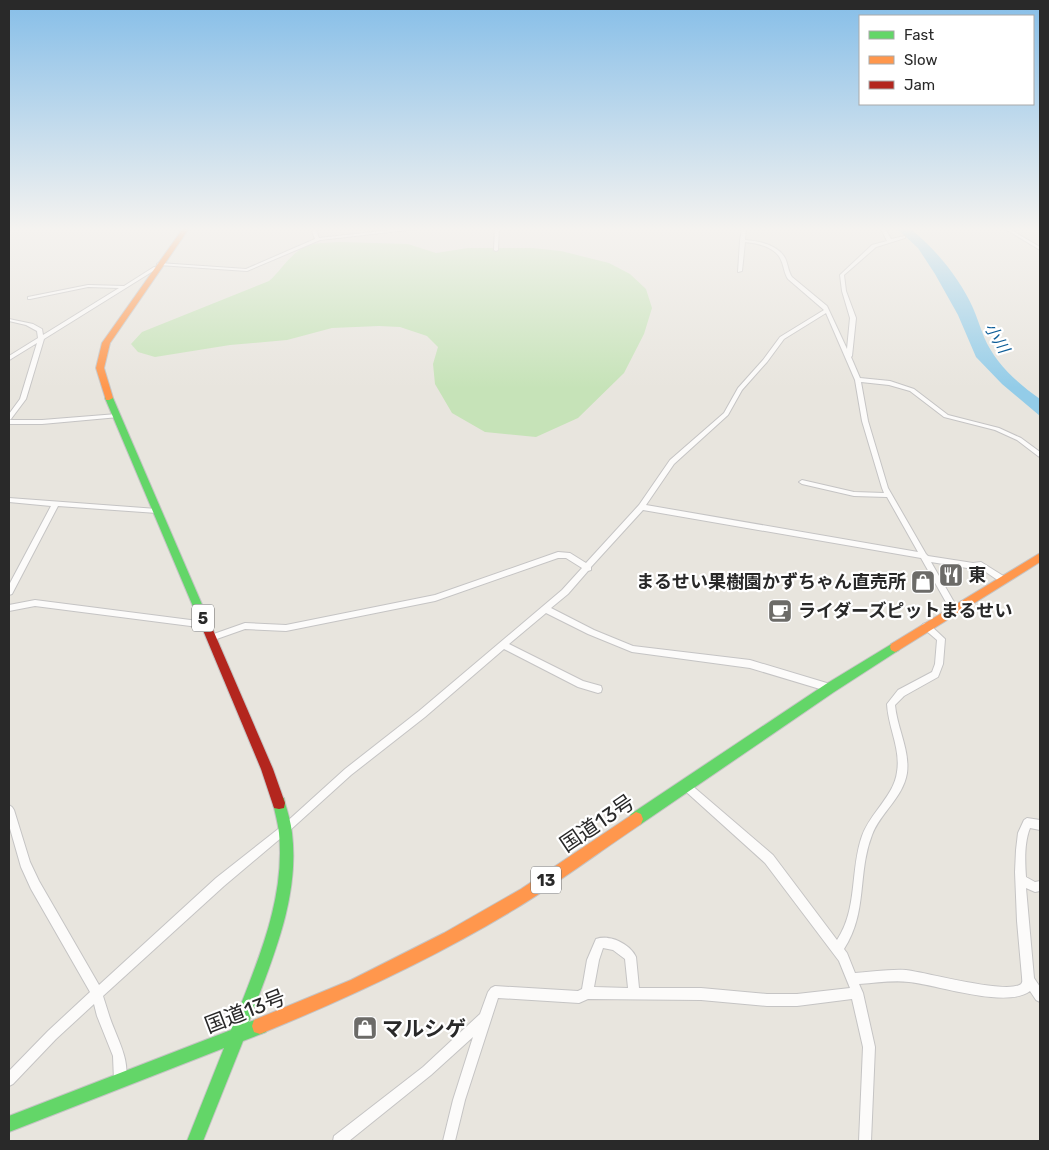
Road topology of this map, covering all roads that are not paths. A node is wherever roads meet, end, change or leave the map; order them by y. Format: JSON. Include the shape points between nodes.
{"nodes":[{"id":1,"x":134,"y":281,"type":"edge"},
{"id":2,"x":148,"y":281,"type":"edge"},
{"id":3,"x":793,"y":281,"type":"edge"},
{"id":4,"x":843,"y":281,"type":"edge"},
{"id":5,"x":123,"y":287,"type":"junction"},
{"id":6,"x":30,"y":298,"type":"dead end"},
{"id":7,"x":827,"y":310,"type":"junction"},
{"id":8,"x":9,"y":320,"type":"edge"},
{"id":9,"x":28,"y":324,"type":"junction"},
{"id":10,"x":38,"y":326,"type":"dead end"},
{"id":11,"x":41,"y":339,"type":"junction"},
{"id":12,"x":848,"y":356,"type":"junction"},
{"id":13,"x":9,"y":358,"type":"edge"},
{"id":14,"x":858,"y":380,"type":"junction"},
{"id":15,"x":117,"y":416,"type":"junction"},
{"id":16,"x":9,"y":420,"type":"edge"},
{"id":17,"x":1040,"y":455,"type":"edge"},
{"id":18,"x":802,"y":482,"type":"dead end"},
{"id":19,"x":888,"y":495,"type":"junction"},
{"id":20,"x":9,"y":500,"type":"edge"},
{"id":21,"x":56,"y":503,"type":"junction"},
{"id":22,"x":641,"y":507,"type":"junction"},
{"id":23,"x":157,"y":510,"type":"junction"},
{"id":24,"x":1040,"y":556,"type":"edge"},
{"id":25,"x":925,"y":557,"type":"junction"},
{"id":26,"x":588,"y":568,"type":"junction"},
{"id":27,"x":1002,"y":579,"type":"junction"},
{"id":28,"x":9,"y":592,"type":"edge"},
{"id":29,"x":9,"y":608,"type":"edge"},
{"id":30,"x":546,"y":609,"type":"junction"},
{"id":31,"x":954,"y":609,"type":"junction"},
{"id":32,"x":206,"y":625,"type":"junction"},
{"id":33,"x":926,"y":626,"type":"junction"},
{"id":34,"x":211,"y":638,"type":"junction"},
{"id":35,"x":503,"y":645,"type":"junction"},
{"id":36,"x":830,"y":688,"type":"junction"},
{"id":37,"x":598,"y":689,"type":"dead end"},
{"id":38,"x":686,"y":786,"type":"junction"},
{"id":39,"x":9,"y":810,"type":"edge"},
{"id":40,"x":1040,"y":825,"type":"edge"},
{"id":41,"x":285,"y":830,"type":"junction"},
{"id":42,"x":1021,"y":880,"type":"junction"},
{"id":43,"x":1040,"y":886,"type":"edge"},
{"id":44,"x":837,"y":949,"type":"junction"},
{"id":45,"x":852,"y":979,"type":"junction"},
{"id":46,"x":1028,"y":980,"type":"junction"},
{"id":47,"x":634,"y":992,"type":"junction"},
{"id":48,"x":588,"y":993,"type":"junction"},
{"id":49,"x":857,"y":993,"type":"junction"},
{"id":50,"x":97,"y":994,"type":"junction"},
{"id":51,"x":1040,"y":996,"type":"edge"},
{"id":52,"x":485,"y":1018,"type":"junction"},
{"id":53,"x":237,"y":1034,"type":"junction"},
{"id":54,"x":9,"y":1080,"type":"edge"},
{"id":55,"x":120,"y":1080,"type":"junction"},
{"id":56,"x":9,"y":1124,"type":"edge"},
{"id":57,"x":195,"y":1141,"type":"edge"},
{"id":58,"x":339,"y":1141,"type":"edge"},
{"id":59,"x":449,"y":1141,"type":"edge"},
{"id":60,"x":865,"y":1141,"type":"edge"}],
"edges":[{"from":1,"to":5,"type":"street"},
{"from":2,"to":15,"type":"main road","number":"5","via":[[101,352],[101,376]]},
{"from":3,"to":7,"type":"street"},
{"from":4,"to":12,"type":"street","via":[[853,318]]},
{"from":5,"to":6,"type":"street","via":[[88,286]]},
{"from":5,"to":11,"type":"street"},
{"from":7,"to":12,"type":"street"},
{"from":7,"to":22,"type":"street","via":[[782,338],[740,389],[726,414],[672,462]]},
{"from":8,"to":9,"type":"street"},
{"from":9,"to":10,"type":"street"},
{"from":9,"to":11,"type":"street","via":[[40,330]]},
{"from":11,"to":13,"type":"street"},
{"from":11,"to":16,"type":"street","via":[[23,399]]},
{"from":12,"to":14,"type":"street"},
{"from":14,"to":17,"type":"street","via":[[890,383],[912,390],[946,416],[997,429],[1019,439]]},
{"from":14,"to":19,"type":"street","via":[[865,421]]},
{"from":15,"to":16,"type":"street","via":[[42,422]]},
{"from":15,"to":23,"type":"main road","number":"5"},
{"from":18,"to":19,"type":"street","via":[[854,494]]},
{"from":19,"to":25,"type":"street"},
{"from":20,"to":21,"type":"street"},
{"from":21,"to":23,"type":"street"},
{"from":21,"to":28,"type":"street"},
{"from":22,"to":25,"type":"street"},
{"from":22,"to":26,"type":"street"},
{"from":23,"to":32,"type":"main road","number":"5"},
{"from":24,"to":27,"type":"main road","name":"国道13号","number":"13"},
{"from":25,"to":27,"type":"street","via":[[981,565]]},
{"from":25,"to":31,"type":"street"},
{"from":26,"to":30,"type":"street"},
{"from":26,"to":34,"type":"street","via":[[567,555],[558,555],[435,598],[286,628],[245,626]]},
{"from":27,"to":31,"type":"main road","name":"国道13号","number":"13"},
{"from":29,"to":32,"type":"street","via":[[35,603]]},
{"from":30,"to":35,"type":"street"},
{"from":30,"to":36,"type":"street","via":[[632,649],[750,664]]},
{"from":31,"to":33,"type":"main road","name":"国道13号","number":"13"},
{"from":32,"to":34,"type":"main road","number":"5"},
{"from":33,"to":36,"type":"main road","name":"国道13号","number":"13"},
{"from":33,"to":44,"type":"street","via":[[941,639],[938,664],[934,674],[891,704],[902,746],[902,772],[896,790],[881,808],[867,834],[859,860],[856,909]]},
{"from":34,"to":41,"type":"main road","number":"5","via":[[267,770]]},
{"from":35,"to":37,"type":"street","via":[[581,684]]},
{"from":35,"to":41,"type":"street","via":[[348,772]]},
{"from":36,"to":38,"type":"main road","name":"国道13号","number":"13"},
{"from":38,"to":44,"type":"street","via":[[769,859]]},
{"from":38,"to":53,"type":"main road","name":"国道13号","number":"13","via":[[511,902],[444,941],[394,968]]},
{"from":39,"to":50,"type":"street","via":[[35,885]]},
{"from":40,"to":42,"type":"street","via":[[1027,823],[1024,826]]},
{"from":41,"to":50,"type":"street","via":[[220,882]]},
{"from":41,"to":53,"type":"main road","number":"5","via":[[287,855],[282,895]]},
{"from":42,"to":43,"type":"street"},
{"from":42,"to":46,"type":"street"},
{"from":44,"to":45,"type":"street"},
{"from":45,"to":46,"type":"street","via":[[906,976],[1011,992],[1022,990]]},
{"from":45,"to":49,"type":"street"},
{"from":46,"to":51,"type":"street"},
{"from":47,"to":48,"type":"street"},
{"from":47,"to":48,"type":"street","via":[[630,956],[608,942],[600,943],[596,950]]},
{"from":47,"to":49,"type":"street","via":[[767,1000]]},
{"from":48,"to":52,"type":"street","via":[[578,997],[495,992]]},
{"from":49,"to":60,"type":"street","via":[[869,1047]]},
{"from":50,"to":54,"type":"street"},
{"from":50,"to":55,"type":"street","via":[[119,1056]]},
{"from":52,"to":58,"type":"street","via":[[427,1071]]},
{"from":52,"to":59,"type":"street"},
{"from":53,"to":55,"type":"main road","name":"国道13号","number":"13"},
{"from":53,"to":57,"type":"main road"},
{"from":55,"to":56,"type":"main road","name":"国道13号","number":"13"}]}
